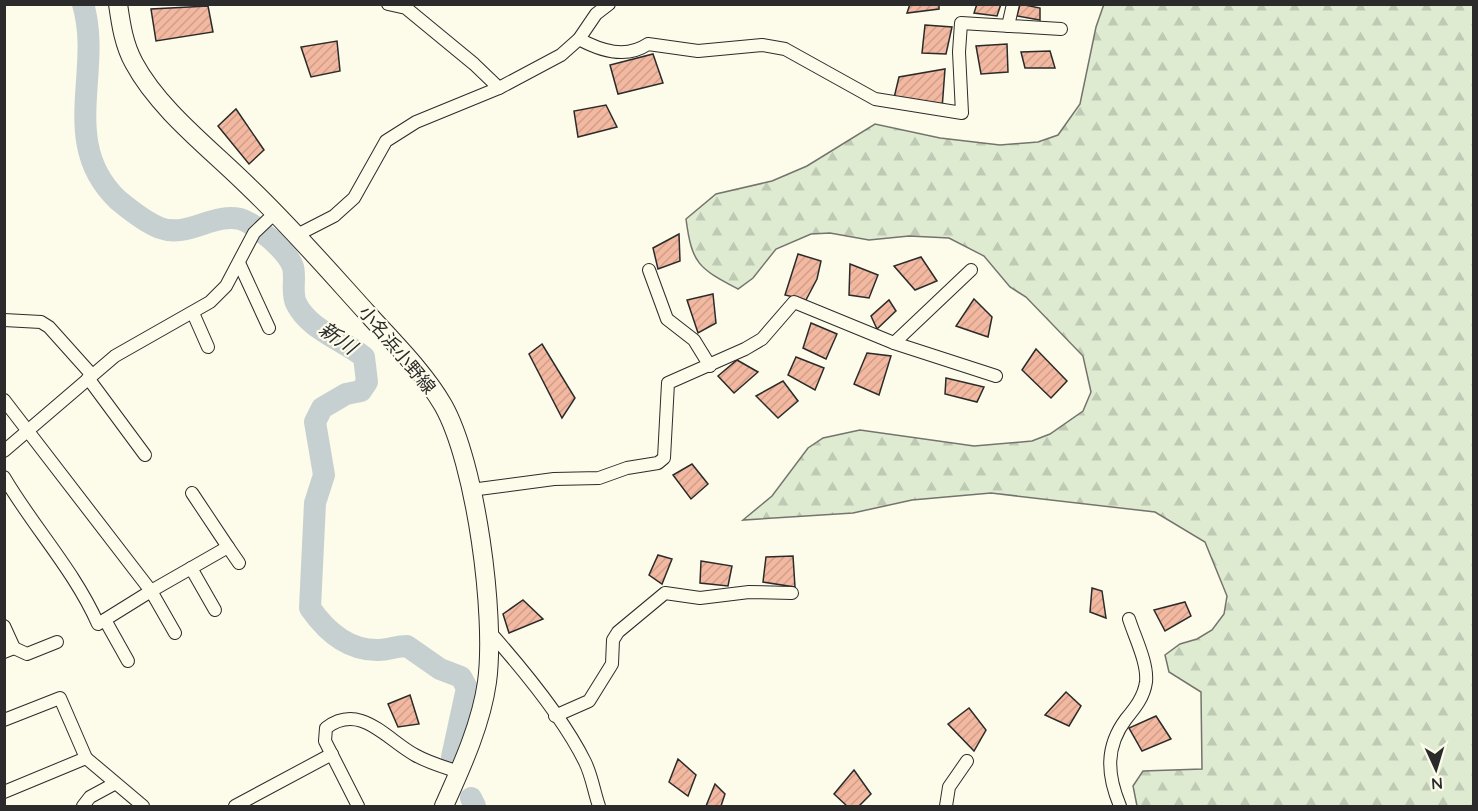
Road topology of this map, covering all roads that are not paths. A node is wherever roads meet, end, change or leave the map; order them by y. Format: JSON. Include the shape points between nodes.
{"nodes":[{"id":1,"x":118,"y":4,"type":"edge"},
{"id":2,"x":388,"y":4,"type":"edge"},
{"id":3,"x":609,"y":4,"type":"edge"},
{"id":4,"x":1014,"y":4,"type":"edge"},
{"id":5,"x":1008,"y":26,"type":"junction"},
{"id":6,"x":1061,"y":29,"type":"dead end"},
{"id":7,"x":579,"y":39,"type":"junction"},
{"id":8,"x":499,"y":88,"type":"junction"},
{"id":9,"x":272,"y":216,"type":"junction"},
{"id":10,"x":297,"y":235,"type":"junction"},
{"id":11,"x":240,"y":265,"type":"junction"},
{"id":12,"x":649,"y":270,"type":"dead end"},
{"id":13,"x":971,"y":270,"type":"dead end"},
{"id":14,"x":193,"y":313,"type":"junction"},
{"id":15,"x":4,"y":320,"type":"edge"},
{"id":16,"x":268,"y":328,"type":"dead end"},
{"id":17,"x":894,"y":343,"type":"junction"},
{"id":18,"x":208,"y":347,"type":"dead end"},
{"id":19,"x":710,"y":366,"type":"junction"},
{"id":20,"x":90,"y":376,"type":"junction"},
{"id":21,"x":996,"y":376,"type":"dead end"},
{"id":22,"x":4,"y":400,"type":"edge"},
{"id":23,"x":27,"y":432,"type":"junction"},
{"id":24,"x":4,"y":451,"type":"edge"},
{"id":25,"x":145,"y":455,"type":"dead end"},
{"id":26,"x":4,"y":477,"type":"edge"},
{"id":27,"x":471,"y":490,"type":"junction"},
{"id":28,"x":192,"y":493,"type":"dead end"},
{"id":29,"x":228,"y":547,"type":"junction"},
{"id":30,"x":239,"y":563,"type":"dead end"},
{"id":31,"x":191,"y":568,"type":"junction"},
{"id":32,"x":152,"y":591,"type":"junction"},
{"id":33,"x":792,"y":593,"type":"dead end"},
{"id":34,"x":215,"y":610,"type":"dead end"},
{"id":35,"x":1130,"y":619,"type":"dead end"},
{"id":36,"x":105,"y":620,"type":"junction"},
{"id":37,"x":4,"y":626,"type":"edge"},
{"id":38,"x":489,"y":631,"type":"junction"},
{"id":39,"x":175,"y":633,"type":"dead end"},
{"id":40,"x":57,"y":642,"type":"dead end"},
{"id":41,"x":9,"y":650,"type":"edge"},
{"id":42,"x":128,"y":661,"type":"dead end"},
{"id":43,"x":555,"y":717,"type":"junction"},
{"id":44,"x":4,"y":720,"type":"edge"},
{"id":45,"x":332,"y":754,"type":"junction"},
{"id":46,"x":87,"y":758,"type":"junction"},
{"id":47,"x":967,"y":761,"type":"dead end"},
{"id":48,"x":459,"y":772,"type":"junction"},
{"id":49,"x":114,"y":784,"type":"junction"},
{"id":50,"x":4,"y":792,"type":"edge"},
{"id":51,"x":83,"y":807,"type":"edge"},
{"id":52,"x":143,"y":807,"type":"edge"},
{"id":53,"x":235,"y":807,"type":"edge"},
{"id":54,"x":358,"y":807,"type":"edge"},
{"id":55,"x":444,"y":807,"type":"edge"},
{"id":56,"x":598,"y":807,"type":"edge"},
{"id":57,"x":946,"y":807,"type":"edge"},
{"id":58,"x":1120,"y":807,"type":"edge"}],
"edges":[{"from":1,"to":9,"type":"main road","name":"小名浜小野線","via":[[122,34],[134,63],[154,94]]},
{"from":2,"to":8,"type":"street","via":[[406,8]]},
{"from":3,"to":7,"type":"street","via":[[596,14]]},
{"from":4,"to":5,"type":"street"},
{"from":5,"to":6,"type":"street"},
{"from":5,"to":7,"type":"street","via":[[961,23],[962,113],[874,99],[797,54],[762,45],[698,51],[648,44],[625,52],[609,52]]},
{"from":7,"to":8,"type":"street","via":[[561,56]]},
{"from":8,"to":10,"type":"street","via":[[416,122],[386,141],[349,203],[334,216]]},
{"from":9,"to":10,"type":"main road","name":"小名浜小野線"},
{"from":9,"to":11,"type":"street","via":[[254,233]]},
{"from":10,"to":27,"type":"main road","name":"小名浜小野線","via":[[427,382],[455,435]]},
{"from":11,"to":14,"type":"street","via":[[226,286]]},
{"from":11,"to":16,"type":"street"},
{"from":12,"to":19,"type":"street","via":[[667,319],[694,340]]},
{"from":13,"to":17,"type":"street"},
{"from":14,"to":18,"type":"street"},
{"from":14,"to":20,"type":"street","via":[[138,341]]},
{"from":15,"to":20,"type":"street","via":[[41,322],[49,327]]},
{"from":17,"to":19,"type":"street","via":[[794,302],[762,339]]},
{"from":17,"to":21,"type":"street"},
{"from":19,"to":27,"type":"street","via":[[668,383],[664,458],[658,463],[599,478],[554,479]]},
{"from":20,"to":23,"type":"street"},
{"from":20,"to":25,"type":"street"},
{"from":22,"to":23,"type":"street"},
{"from":23,"to":24,"type":"street"},
{"from":23,"to":32,"type":"street"},
{"from":26,"to":36,"type":"street","via":[[85,594],[98,624]]},
{"from":27,"to":38,"type":"main road","name":"小名浜小野線"},
{"from":28,"to":29,"type":"street"},
{"from":29,"to":30,"type":"street"},
{"from":29,"to":31,"type":"street"},
{"from":31,"to":32,"type":"street"},
{"from":31,"to":34,"type":"street"},
{"from":32,"to":36,"type":"street"},
{"from":32,"to":39,"type":"street"},
{"from":33,"to":43,"type":"street","via":[[749,592],[700,598],[665,593],[618,632],[612,664],[590,701]]},
{"from":35,"to":58,"type":"street","via":[[1146,673],[1139,702],[1111,746],[1112,786]]},
{"from":36,"to":42,"type":"street"},
{"from":37,"to":41,"type":"street"},
{"from":38,"to":43,"type":"street"},
{"from":38,"to":48,"type":"main road","name":"小名浜小野線","via":[[487,683]]},
{"from":40,"to":41,"type":"street","via":[[27,654]]},
{"from":43,"to":56,"type":"street","via":[[587,765]]},
{"from":44,"to":46,"type":"street","via":[[60,698]]},
{"from":45,"to":48,"type":"street","via":[[325,741],[326,729],[336,721],[357,718],[369,722],[417,757]]},
{"from":45,"to":53,"type":"street"},
{"from":45,"to":54,"type":"street"},
{"from":46,"to":49,"type":"street"},
{"from":46,"to":50,"type":"street"},
{"from":47,"to":57,"type":"street","via":[[949,787]]},
{"from":48,"to":55,"type":"main road","name":"小名浜小野線"},
{"from":49,"to":51,"type":"street","via":[[90,797]]},
{"from":49,"to":52,"type":"street"}]}
